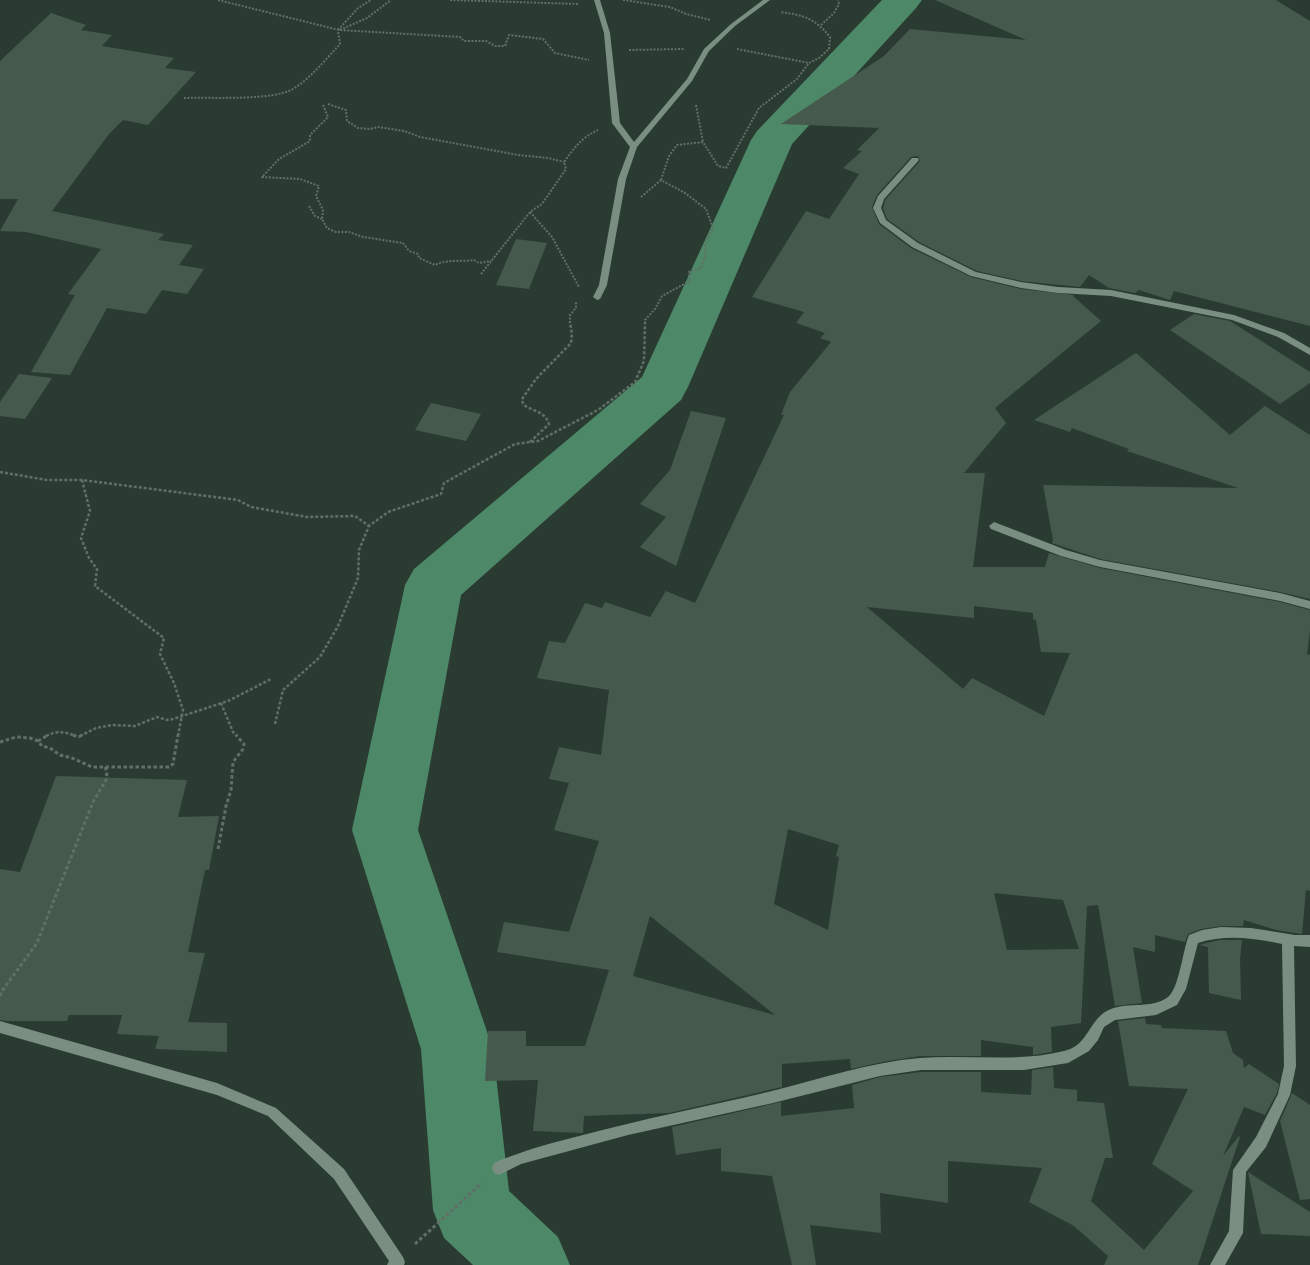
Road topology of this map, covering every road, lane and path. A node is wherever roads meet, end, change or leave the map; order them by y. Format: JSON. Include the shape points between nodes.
{"nodes":[{"id":1,"x":218,"y":0,"type":"edge"},
{"id":2,"x":372,"y":0,"type":"edge"},
{"id":3,"x":391,"y":0,"type":"edge"},
{"id":4,"x":450,"y":0,"type":"edge"},
{"id":5,"x":598,"y":0,"type":"edge"},
{"id":6,"x":623,"y":0,"type":"edge"},
{"id":7,"x":767,"y":0,"type":"edge"},
{"id":8,"x":838,"y":0,"type":"edge"},
{"id":9,"x":582,"y":4,"type":"dead end"},
{"id":10,"x":761,"y":5,"type":"junction"},
{"id":11,"x":733,"y":25,"type":"junction"},
{"id":12,"x":821,"y":25,"type":"junction"},
{"id":13,"x":338,"y":31,"type":"junction"},
{"id":14,"x":706,"y":50,"type":"junction"},
{"id":15,"x":609,"y":54,"type":"junction"},
{"id":16,"x":809,"y":63,"type":"junction"},
{"id":17,"x":611,"y":68,"type":"junction"},
{"id":18,"x":690,"y":80,"type":"junction"},
{"id":19,"x":184,"y":98,"type":"dead end"},
{"id":20,"x":328,"y":104,"type":"dead end"},
{"id":21,"x":323,"y":106,"type":"dead end"},
{"id":22,"x":616,"y":123,"type":"junction"},
{"id":23,"x":704,"y":142,"type":"junction"},
{"id":24,"x":634,"y":147,"type":"junction"},
{"id":25,"x":915,"y":160,"type":"dead end"},
{"id":26,"x":564,"y":162,"type":"junction"},
{"id":27,"x":661,"y":180,"type":"junction"},
{"id":28,"x":309,"y":206,"type":"dead end"},
{"id":29,"x":530,"y":212,"type":"junction"},
{"id":30,"x":322,"y":219,"type":"junction"},
{"id":31,"x":613,"y":221,"type":"junction"},
{"id":32,"x":491,"y":261,"type":"junction"},
{"id":33,"x":481,"y":274,"type":"dead end"},
{"id":34,"x":595,"y":296,"type":"junction"},
{"id":35,"x":1310,"y":352,"type":"edge"},
{"id":36,"x":530,"y":442,"type":"junction"},
{"id":37,"x":0,"y":472,"type":"edge"},
{"id":38,"x":82,"y":480,"type":"junction"},
{"id":39,"x":369,"y":526,"type":"junction"},
{"id":40,"x":994,"y":526,"type":"dead end"},
{"id":41,"x":1310,"y":605,"type":"edge"},
{"id":42,"x":271,"y":679,"type":"dead end"},
{"id":43,"x":221,"y":703,"type":"junction"},
{"id":44,"x":182,"y":716,"type":"junction"},
{"id":45,"x":275,"y":724,"type":"dead end"},
{"id":46,"x":37,"y":741,"type":"junction"},
{"id":47,"x":0,"y":742,"type":"edge"},
{"id":48,"x":105,"y":767,"type":"junction"},
{"id":49,"x":218,"y":849,"type":"dead end"},
{"id":50,"x":1288,"y":940,"type":"junction"},
{"id":51,"x":1310,"y":941,"type":"edge"},
{"id":52,"x":0,"y":996,"type":"edge"},
{"id":53,"x":0,"y":1027,"type":"edge"},
{"id":54,"x":499,"y":1168,"type":"joint"},
{"id":55,"x":412,"y":1248,"type":"dead end"},
{"id":56,"x":394,"y":1265,"type":"edge"},
{"id":57,"x":1217,"y":1265,"type":"edge"}],
"edges":[{"from":1,"to":13,"type":"path"},
{"from":2,"to":13,"type":"path","via":[[358,8]]},
{"from":3,"to":13,"type":"path","via":[[367,18]]},
{"from":4,"to":9,"type":"path"},
{"from":5,"to":15,"type":"street","via":[[607,33]]},
{"from":6,"to":11,"type":"path","via":[[670,7],[686,14]]},
{"from":7,"to":10,"type":"street"},
{"from":8,"to":12,"type":"path","via":[[839,4],[834,13]]},
{"from":10,"to":11,"type":"street"},
{"from":10,"to":12,"type":"path","via":[[800,15]]},
{"from":11,"to":14,"type":"street"},
{"from":12,"to":16,"type":"path","via":[[830,37],[829,49]]},
{"from":13,"to":17,"type":"path","via":[[379,32],[429,38],[460,37],[464,41],[486,41],[495,46],[505,46],[509,35],[519,35],[543,39],[555,53],[589,60],[594,64]]},
{"from":13,"to":19,"type":"path","via":[[340,44],[316,70],[293,89],[274,96]]},
{"from":14,"to":15,"type":"path","via":[[652,49]]},
{"from":14,"to":16,"type":"path","via":[[750,50],[785,60]]},
{"from":14,"to":18,"type":"street"},
{"from":15,"to":17,"type":"street"},
{"from":16,"to":23,"type":"path","via":[[797,78],[759,108],[726,168],[718,166]]},
{"from":17,"to":22,"type":"street"},
{"from":18,"to":23,"type":"path"},
{"from":18,"to":24,"type":"street"},
{"from":20,"to":26,"type":"path","via":[[346,110],[347,120],[358,128],[378,127],[404,131],[420,137]]},
{"from":21,"to":30,"type":"path","via":[[328,117],[310,136],[310,141],[279,159],[262,177],[300,179],[319,186],[316,196],[322,210]]},
{"from":22,"to":24,"type":"street"},
{"from":22,"to":26,"type":"path","via":[[586,134]]},
{"from":23,"to":27,"type":"path","via":[[677,145],[669,156]]},
{"from":24,"to":31,"type":"street","via":[[622,178]]},
{"from":25,"to":35,"type":"street","via":[[881,198],[877,208],[883,221],[915,245],[974,274],[1020,285],[1111,293],[1234,318],[1281,335]]},
{"from":26,"to":29,"type":"path","via":[[566,169],[561,178],[542,204]]},
{"from":27,"to":31,"type":"path"},
{"from":27,"to":36,"type":"path","via":[[685,193],[706,209],[713,228],[705,244],[701,268],[689,272],[690,281],[662,296],[645,320],[644,361],[635,382],[598,410],[538,441]]},
{"from":28,"to":30,"type":"path","via":[[316,218]]},
{"from":29,"to":32,"type":"path"},
{"from":29,"to":34,"type":"path","via":[[552,237],[578,287]]},
{"from":30,"to":32,"type":"path","via":[[327,228],[336,232],[350,232],[363,237],[402,243],[409,251],[418,254],[419,258],[430,264],[435,265],[442,261]]},
{"from":31,"to":34,"type":"street","via":[[603,285]]},
{"from":32,"to":33,"type":"path"},
{"from":34,"to":36,"type":"path","via":[[577,300],[576,308],[570,315],[570,343],[522,398],[524,406],[539,410],[549,424]]},
{"from":36,"to":39,"type":"path","via":[[515,444],[490,457],[444,483],[441,494],[388,512]]},
{"from":37,"to":38,"type":"path","via":[[47,480]]},
{"from":38,"to":39,"type":"path","via":[[238,500],[251,506],[307,517],[355,516]]},
{"from":38,"to":44,"type":"path","via":[[90,511],[81,538],[89,558],[97,569],[95,586],[164,638],[160,654],[174,683],[183,710]]},
{"from":39,"to":45,"type":"path","via":[[359,550],[358,578],[338,626],[320,657],[283,690]]},
{"from":40,"to":41,"type":"street","via":[[1063,553],[1119,568],[1280,597]]},
{"from":42,"to":43,"type":"path"},
{"from":43,"to":44,"type":"path"},
{"from":43,"to":49,"type":"path","via":[[233,732],[244,744],[234,762],[231,790]]},
{"from":44,"to":46,"type":"path","via":[[167,720],[154,718],[135,726],[112,725],[96,728],[78,737],[54,732]]},
{"from":44,"to":48,"type":"path","via":[[173,764],[169,767]]},
{"from":46,"to":47,"type":"path","via":[[21,737]]},
{"from":46,"to":48,"type":"path","via":[[60,755],[92,767]]},
{"from":48,"to":52,"type":"path","via":[[106,780],[93,802],[36,943]]},
{"from":50,"to":51,"type":"street"},
{"from":50,"to":54,"type":"street","via":[[1241,932],[1206,935],[1193,940],[1180,989],[1173,1001],[1156,1009],[1113,1014],[1100,1023],[1085,1048],[1068,1057],[1024,1064],[921,1064],[880,1070],[628,1129],[520,1158]]},
{"from":50,"to":57,"type":"street","via":[[1290,1066],[1284,1096],[1261,1142],[1240,1170],[1236,1233]]},
{"from":53,"to":56,"type":"street","via":[[217,1089],[272,1112],[339,1174],[398,1262]]},
{"from":54,"to":55,"type":"path"}]}
